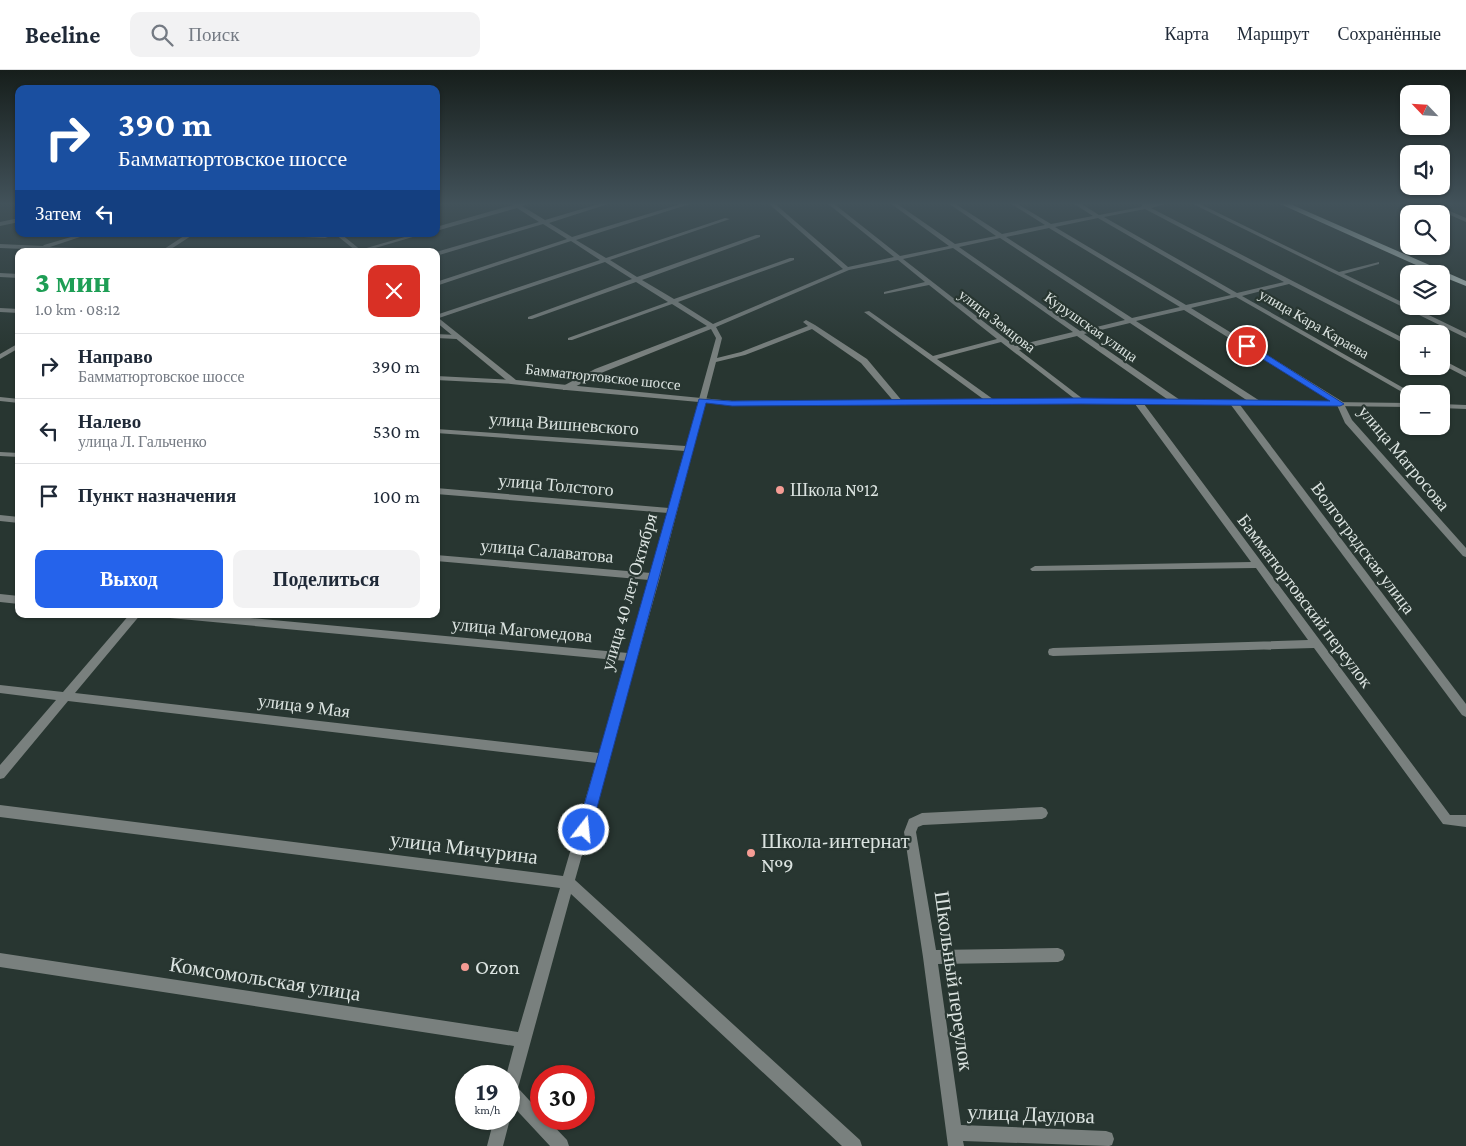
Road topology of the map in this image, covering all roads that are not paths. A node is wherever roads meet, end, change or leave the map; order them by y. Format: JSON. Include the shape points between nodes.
{"nodes":[{"id":1,"x":529,"y":253,"type":"edge"},
{"id":2,"x":595,"y":253,"type":"edge"},
{"id":3,"x":623,"y":253,"type":"edge"},
{"id":4,"x":711,"y":253,"type":"edge"},
{"id":5,"x":829,"y":253,"type":"edge"},
{"id":6,"x":891,"y":253,"type":"edge"},
{"id":7,"x":920,"y":253,"type":"edge"},
{"id":8,"x":964,"y":253,"type":"edge"},
{"id":9,"x":1026,"y":253,"type":"edge"},
{"id":10,"x":1094,"y":253,"type":"edge"},
{"id":11,"x":1164,"y":253,"type":"edge"},
{"id":12,"x":1235,"y":253,"type":"edge"},
{"id":13,"x":1296,"y":253,"type":"edge"},
{"id":14,"x":1396,"y":253,"type":"edge"},
{"id":15,"x":897,"y":258,"type":"junction"},
{"id":16,"x":605,"y":259,"type":"junction"},
{"id":17,"x":792,"y":259,"type":"dead end"},
{"id":18,"x":1377,"y":264,"type":"dead end"},
{"id":19,"x":847,"y":269,"type":"junction"},
{"id":20,"x":1338,"y":274,"type":"junction"},
{"id":21,"x":0,"y":275,"type":"edge"},
{"id":22,"x":15,"y":276,"type":"edge"},
{"id":23,"x":638,"y":280,"type":"junction"},
{"id":24,"x":1291,"y":282,"type":"junction"},
{"id":25,"x":440,"y":283,"type":"edge"},
{"id":26,"x":929,"y":283,"type":"junction"},
{"id":27,"x":1466,"y":284,"type":"edge"},
{"id":28,"x":886,"y":293,"type":"dead end"},
{"id":29,"x":1238,"y":295,"type":"junction"},
{"id":30,"x":674,"y":303,"type":"junction"},
{"id":31,"x":1186,"y":308,"type":"junction"},
{"id":32,"x":0,"y":310,"type":"edge"},
{"id":33,"x":15,"y":311,"type":"edge"},
{"id":34,"x":867,"y":312,"type":"dead end"},
{"id":35,"x":440,"y":317,"type":"edge"},
{"id":36,"x":530,"y":318,"type":"dead end"},
{"id":37,"x":1130,"y":321,"type":"junction"},
{"id":38,"x":440,"y":322,"type":"edge"},
{"id":39,"x":806,"y":322,"type":"dead end"},
{"id":40,"x":712,"y":326,"type":"junction"},
{"id":41,"x":813,"y":326,"type":"junction"},
{"id":42,"x":1079,"y":333,"type":"junction"},
{"id":43,"x":440,"y":336,"type":"edge"},
{"id":44,"x":1466,"y":336,"type":"edge"},
{"id":45,"x":457,"y":337,"type":"junction"},
{"id":46,"x":570,"y":339,"type":"dead end"},
{"id":47,"x":1400,"y":339,"type":"edge"},
{"id":48,"x":1001,"y":340,"type":"junction"},
{"id":49,"x":15,"y":348,"type":"edge"},
{"id":50,"x":1013,"y":349,"type":"junction"},
{"id":51,"x":0,"y":350,"type":"edge"},
{"id":52,"x":10,"y":351,"type":"junction"},
{"id":53,"x":15,"y":351,"type":"edge"},
{"id":54,"x":0,"y":357,"type":"edge"},
{"id":55,"x":932,"y":358,"type":"junction"},
{"id":56,"x":713,"y":361,"type":"junction"},
{"id":57,"x":1450,"y":367,"type":"edge"},
{"id":58,"x":1466,"y":375,"type":"edge"},
{"id":59,"x":440,"y":378,"type":"edge"},
{"id":60,"x":514,"y":382,"type":"junction"},
{"id":61,"x":566,"y":388,"type":"junction"},
{"id":62,"x":1400,"y":388,"type":"edge"},
{"id":63,"x":0,"y":399,"type":"edge"},
{"id":64,"x":15,"y":400,"type":"edge"},
{"id":65,"x":702,"y":400,"type":"junction"},
{"id":66,"x":1080,"y":401,"type":"junction"},
{"id":67,"x":900,"y":402,"type":"junction"},
{"id":68,"x":993,"y":402,"type":"junction"},
{"id":69,"x":1138,"y":402,"type":"junction"},
{"id":70,"x":1177,"y":402,"type":"junction"},
{"id":71,"x":1234,"y":403,"type":"junction"},
{"id":72,"x":1257,"y":403,"type":"junction"},
{"id":73,"x":1340,"y":404,"type":"junction"},
{"id":74,"x":1400,"y":405,"type":"edge"},
{"id":75,"x":1450,"y":406,"type":"edge"},
{"id":76,"x":1466,"y":407,"type":"edge"},
{"id":77,"x":440,"y":431,"type":"edge"},
{"id":78,"x":690,"y":449,"type":"junction"},
{"id":79,"x":0,"y":454,"type":"edge"},
{"id":80,"x":15,"y":455,"type":"edge"},
{"id":81,"x":440,"y":491,"type":"edge"},
{"id":82,"x":673,"y":510,"type":"junction"},
{"id":83,"x":0,"y":518,"type":"edge"},
{"id":84,"x":15,"y":520,"type":"edge"},
{"id":85,"x":1466,"y":554,"type":"edge"},
{"id":86,"x":440,"y":558,"type":"edge"},
{"id":87,"x":1258,"y":565,"type":"junction"},
{"id":88,"x":1035,"y":569,"type":"dead end"},
{"id":89,"x":655,"y":577,"type":"junction"},
{"id":90,"x":0,"y":598,"type":"edge"},
{"id":91,"x":15,"y":600,"type":"edge"},
{"id":92,"x":133,"y":618,"type":"edge"},
{"id":93,"x":213,"y":618,"type":"edge"},
{"id":94,"x":1317,"y":644,"type":"junction"},
{"id":95,"x":1053,"y":652,"type":"dead end"},
{"id":96,"x":632,"y":657,"type":"junction"},
{"id":97,"x":0,"y":689,"type":"edge"},
{"id":98,"x":66,"y":696,"type":"junction"},
{"id":99,"x":1466,"y":712,"type":"edge"},
{"id":100,"x":604,"y":759,"type":"junction"},
{"id":101,"x":0,"y":774,"type":"edge"},
{"id":102,"x":0,"y":811,"type":"edge"},
{"id":103,"x":1042,"y":813,"type":"dead end"},
{"id":104,"x":1466,"y":821,"type":"edge"},
{"id":105,"x":568,"y":883,"type":"junction"},
{"id":106,"x":1058,"y":955,"type":"dead end"},
{"id":107,"x":930,"y":957,"type":"junction"},
{"id":108,"x":0,"y":960,"type":"edge"},
{"id":109,"x":523,"y":1040,"type":"junction"},
{"id":110,"x":516,"y":1065,"type":"edge"},
{"id":111,"x":520,"y":1104,"type":"edge"},
{"id":112,"x":499,"y":1130,"type":"edge"},
{"id":113,"x":955,"y":1139,"type":"edge"},
{"id":114,"x":1106,"y":1139,"type":"dead end"},
{"id":115,"x":495,"y":1146,"type":"edge"},
{"id":116,"x":561,"y":1146,"type":"edge"},
{"id":117,"x":854,"y":1146,"type":"edge"}],
"edges":[{"from":1,"to":25,"type":"street"},
{"from":2,"to":16,"type":"street"},
{"from":3,"to":16,"type":"street"},
{"from":4,"to":23,"type":"street"},
{"from":5,"to":19,"type":"street"},
{"from":6,"to":15,"type":"street","name":"улица Земцова"},
{"from":7,"to":15,"type":"street"},
{"from":8,"to":42,"type":"street","name":"Курушская улица"},
{"from":9,"to":37,"type":"street"},
{"from":10,"to":31,"type":"street"},
{"from":11,"to":29,"type":"street","name":"улица Кара Караева"},
{"from":12,"to":24,"type":"street"},
{"from":13,"to":20,"type":"street"},
{"from":14,"to":27,"type":"main road"},
{"from":15,"to":19,"type":"street"},
{"from":15,"to":26,"type":"street","name":"улица Земцова"},
{"from":16,"to":23,"type":"street"},
{"from":16,"to":35,"type":"street"},
{"from":17,"to":30,"type":"street"},
{"from":18,"to":20,"type":"street"},
{"from":19,"to":40,"type":"street"},
{"from":20,"to":44,"type":"street"},
{"from":21,"to":22,"type":"street"},
{"from":23,"to":30,"type":"street"},
{"from":23,"to":36,"type":"street"},
{"from":24,"to":29,"type":"street"},
{"from":24,"to":47,"type":"street"},
{"from":26,"to":28,"type":"street"},
{"from":26,"to":48,"type":"street","name":"улица Земцова"},
{"from":29,"to":31,"type":"street"},
{"from":29,"to":62,"type":"street","name":"улица Кара Караева"},
{"from":30,"to":40,"type":"street"},
{"from":30,"to":46,"type":"street"},
{"from":31,"to":37,"type":"street"},
{"from":31,"to":73,"type":"street"},
{"from":32,"to":33,"type":"street"},
{"from":34,"to":55,"type":"street"},
{"from":37,"to":42,"type":"street"},
{"from":37,"to":72,"type":"street"},
{"from":38,"to":45,"type":"street"},
{"from":39,"to":41,"type":"street"},
{"from":40,"to":56,"type":"street","name":"улица 40 лет Октября","via":[[719,338]]},
{"from":40,"to":61,"type":"street","via":[[598,371]]},
{"from":41,"to":56,"type":"street","via":[[743,354]]},
{"from":41,"to":67,"type":"street","via":[[864,361]]},
{"from":42,"to":50,"type":"street"},
{"from":42,"to":70,"type":"street","name":"Курушская улица"},
{"from":43,"to":45,"type":"street"},
{"from":45,"to":60,"type":"street"},
{"from":48,"to":50,"type":"street","name":"улица Земцова"},
{"from":48,"to":55,"type":"street"},
{"from":49,"to":52,"type":"street"},
{"from":50,"to":66,"type":"street","name":"улица Земцова"},
{"from":51,"to":52,"type":"street"},
{"from":52,"to":53,"type":"street"},
{"from":52,"to":54,"type":"street"},
{"from":55,"to":68,"type":"street"},
{"from":56,"to":65,"type":"street","name":"улица 40 лет Октября"},
{"from":57,"to":58,"type":"street"},
{"from":59,"to":60,"type":"street","name":"Бамматюртовское шоссе"},
{"from":60,"to":61,"type":"street","name":"Бамматюртовское шоссе"},
{"from":61,"to":65,"type":"street","name":"Бамматюртовское шоссе"},
{"from":63,"to":64,"type":"street"},
{"from":65,"to":67,"type":"street","name":"Бамматюртовское шоссе","via":[[732,403]]},
{"from":65,"to":78,"type":"street","name":"улица 40 лет Октября"},
{"from":66,"to":68,"type":"street","name":"Бамматюртовское шоссе"},
{"from":66,"to":69,"type":"street","name":"Бамматюртовское шоссе"},
{"from":67,"to":68,"type":"street","name":"Бамматюртовское шоссе"},
{"from":69,"to":70,"type":"street","name":"Бамматюртовское шоссе"},
{"from":69,"to":87,"type":"street","name":"Бамматюртовский переулок"},
{"from":70,"to":71,"type":"street","name":"Бамматюртовское шоссе"},
{"from":71,"to":72,"type":"street","name":"Бамматюртовское шоссе"},
{"from":71,"to":99,"type":"street","name":"Волгоградская улица"},
{"from":72,"to":73,"type":"street","name":"Бамматюртовское шоссе"},
{"from":73,"to":74,"type":"street","name":"Бамматюртовское шоссе"},
{"from":73,"to":85,"type":"street","name":"улица Матросова","via":[[1348,421]]},
{"from":75,"to":76,"type":"street"},
{"from":77,"to":78,"type":"street","name":"улица Вишневского"},
{"from":78,"to":82,"type":"street","name":"улица 40 лет Октября"},
{"from":79,"to":80,"type":"street"},
{"from":81,"to":82,"type":"street","name":"улица Толстого"},
{"from":82,"to":89,"type":"street","name":"улица 40 лет Октября"},
{"from":83,"to":84,"type":"street"},
{"from":86,"to":89,"type":"street","name":"улица Салаватова"},
{"from":87,"to":88,"type":"street"},
{"from":87,"to":94,"type":"street","name":"Бамматюртовский переулок"},
{"from":89,"to":96,"type":"street","name":"улица 40 лет Октября"},
{"from":90,"to":91,"type":"street"},
{"from":92,"to":98,"type":"street"},
{"from":93,"to":96,"type":"street","name":"улица Магомедова"},
{"from":94,"to":95,"type":"street"},
{"from":94,"to":104,"type":"street","name":"Бамматюртовский переулок","via":[[1447,820]]},
{"from":96,"to":100,"type":"street","name":"улица 40 лет Октября"},
{"from":97,"to":98,"type":"street","name":"улица 9 Мая"},
{"from":98,"to":100,"type":"street","name":"улица 9 Мая"},
{"from":98,"to":101,"type":"street"},
{"from":100,"to":105,"type":"street","name":"улица 40 лет Октября"},
{"from":102,"to":105,"type":"street","name":"улица Мичурина"},
{"from":103,"to":107,"type":"street","name":"Школьный переулок","via":[[922,819],[913,823],[910,832]]},
{"from":105,"to":109,"type":"street","name":"улица 40 лет Октября"},
{"from":105,"to":117,"type":"street"},
{"from":106,"to":107,"type":"street"},
{"from":107,"to":113,"type":"street","name":"Школьный переулок"},
{"from":108,"to":109,"type":"street","name":"Комсомольская улица"},
{"from":109,"to":110,"type":"street","name":"улица 40 лет Октября"},
{"from":111,"to":116,"type":"street"},
{"from":112,"to":115,"type":"street"},
{"from":113,"to":114,"type":"street","name":"улица Даудова"}]}
